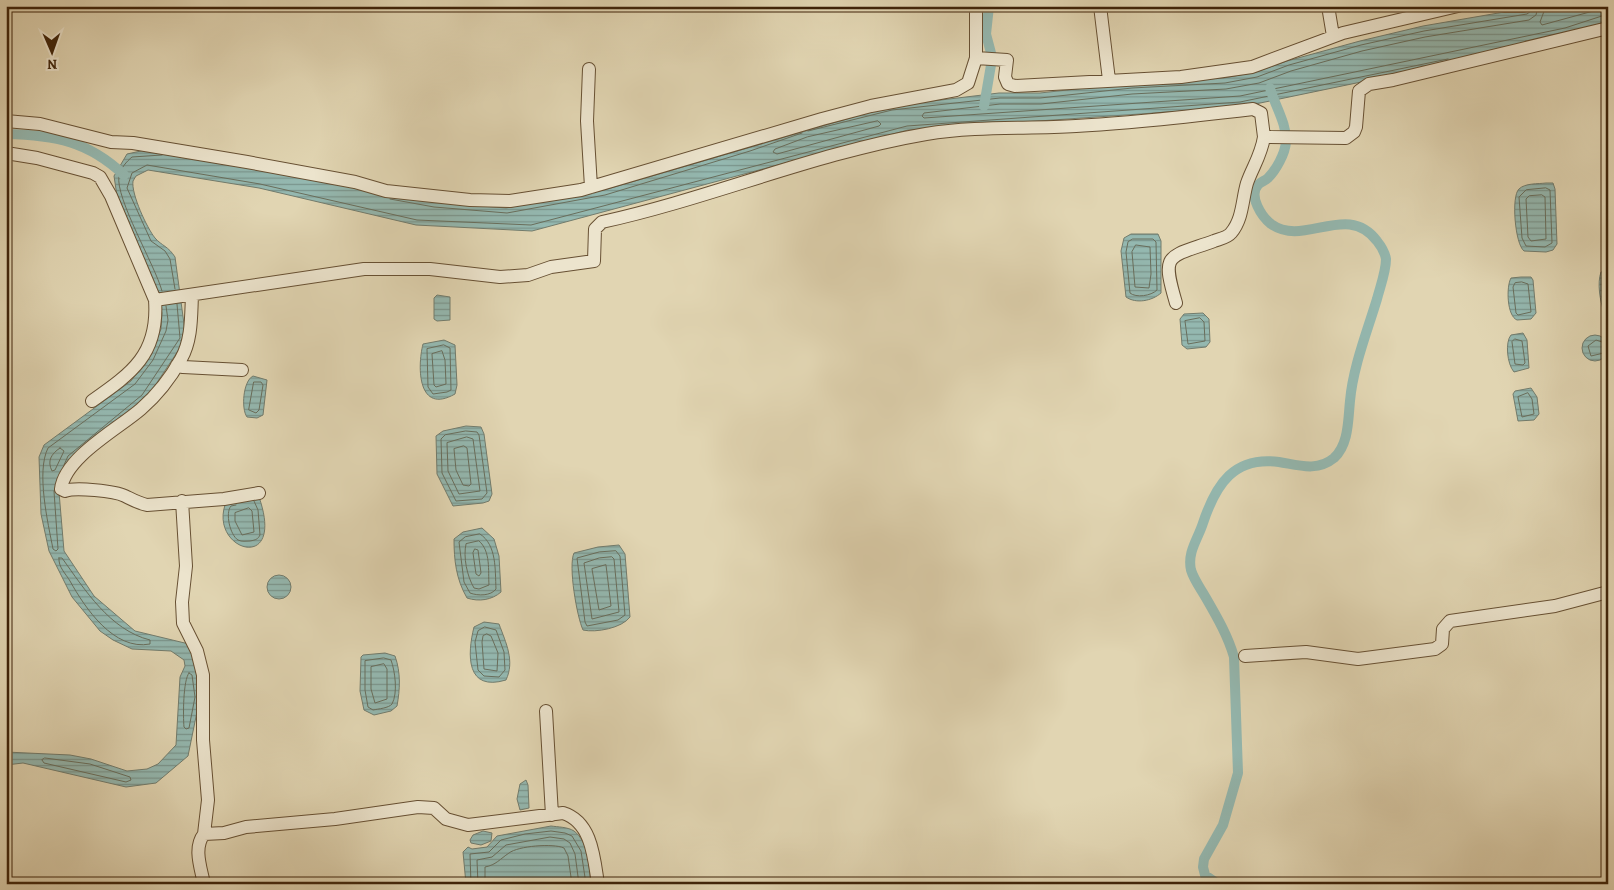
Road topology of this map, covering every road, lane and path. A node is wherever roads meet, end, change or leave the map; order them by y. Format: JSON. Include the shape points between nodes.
{"nodes":[{"id":1,"x":976,"y":6,"type":"edge"},
{"id":2,"x":1100,"y":6,"type":"edge"},
{"id":3,"x":1328,"y":6,"type":"edge"},
{"id":4,"x":1458,"y":6,"type":"edge"},
{"id":5,"x":1505,"y":6,"type":"edge"},
{"id":6,"x":1523,"y":6,"type":"edge"},
{"id":7,"x":1608,"y":28,"type":"edge"},
{"id":8,"x":1333,"y":36,"type":"junction"},
{"id":9,"x":978,"y":59,"type":"junction"},
{"id":10,"x":588,"y":69,"type":"dead end"},
{"id":11,"x":1109,"y":80,"type":"junction"},
{"id":12,"x":6,"y":121,"type":"edge"},
{"id":13,"x":1268,"y":137,"type":"junction"},
{"id":14,"x":6,"y":153,"type":"edge"},
{"id":15,"x":591,"y":187,"type":"junction"},
{"id":16,"x":189,"y":296,"type":"junction"},
{"id":17,"x":158,"y":300,"type":"junction"},
{"id":18,"x":1176,"y":302,"type":"dead end"},
{"id":19,"x":177,"y":365,"type":"junction"},
{"id":20,"x":242,"y":370,"type":"dead end"},
{"id":21,"x":92,"y":401,"type":"dead end"},
{"id":22,"x":259,"y":493,"type":"dead end"},
{"id":23,"x":182,"y":501,"type":"junction"},
{"id":24,"x":1608,"y":592,"type":"edge"},
{"id":25,"x":1245,"y":656,"type":"dead end"},
{"id":26,"x":546,"y":711,"type":"dead end"},
{"id":27,"x":552,"y":815,"type":"junction"},
{"id":28,"x":204,"y":834,"type":"junction"},
{"id":29,"x":204,"y":884,"type":"edge"},
{"id":30,"x":598,"y":884,"type":"edge"}],
"edges":[{"from":1,"to":9,"type":"street"},
{"from":2,"to":11,"type":"street"},
{"from":3,"to":8,"type":"street"},
{"from":4,"to":8,"type":"street"},
{"from":5,"to":6,"type":"street"},
{"from":7,"to":13,"type":"street","via":[[1369,84],[1359,91],[1356,127],[1351,136]]},
{"from":8,"to":11,"type":"street","via":[[1252,67],[1181,77]]},
{"from":9,"to":11,"type":"street","via":[[1007,60],[1006,81],[1015,86]]},
{"from":9,"to":15,"type":"street","via":[[968,83],[956,90],[822,119]]},
{"from":10,"to":15,"type":"street"},
{"from":12,"to":15,"type":"street","via":[[40,124],[111,142],[248,162],[386,191],[510,201]]},
{"from":13,"to":16,"type":"street","via":[[1260,113],[1253,109],[1076,126],[924,134],[800,165],[602,222],[594,229],[596,258],[584,264],[500,277],[430,269],[364,269]]},
{"from":13,"to":18,"type":"street","via":[[1247,184],[1238,225],[1228,236],[1176,255],[1168,264],[1167,272]]},
{"from":14,"to":17,"type":"street","via":[[37,158],[100,177]]},
{"from":16,"to":17,"type":"street"},
{"from":16,"to":19,"type":"street","via":[[187,344]]},
{"from":17,"to":21,"type":"street","via":[[150,345],[144,355],[132,373]]},
{"from":19,"to":20,"type":"street"},
{"from":19,"to":23,"type":"street","via":[[143,408],[81,457],[61,489],[117,494],[147,505]]},
{"from":22,"to":23,"type":"street"},
{"from":23,"to":28,"type":"street","via":[[186,566],[183,623],[197,650],[203,675],[208,800]]},
{"from":24,"to":25,"type":"street","via":[[1555,606],[1450,622],[1443,628],[1442,644],[1435,649],[1358,659],[1306,652]]},
{"from":26,"to":27,"type":"street"},
{"from":27,"to":28,"type":"street","via":[[468,825],[453,822],[434,808],[418,807]]},
{"from":27,"to":30,"type":"street","via":[[563,813],[571,816],[586,833],[592,845]]},
{"from":28,"to":29,"type":"street","via":[[198,845]]}]}
